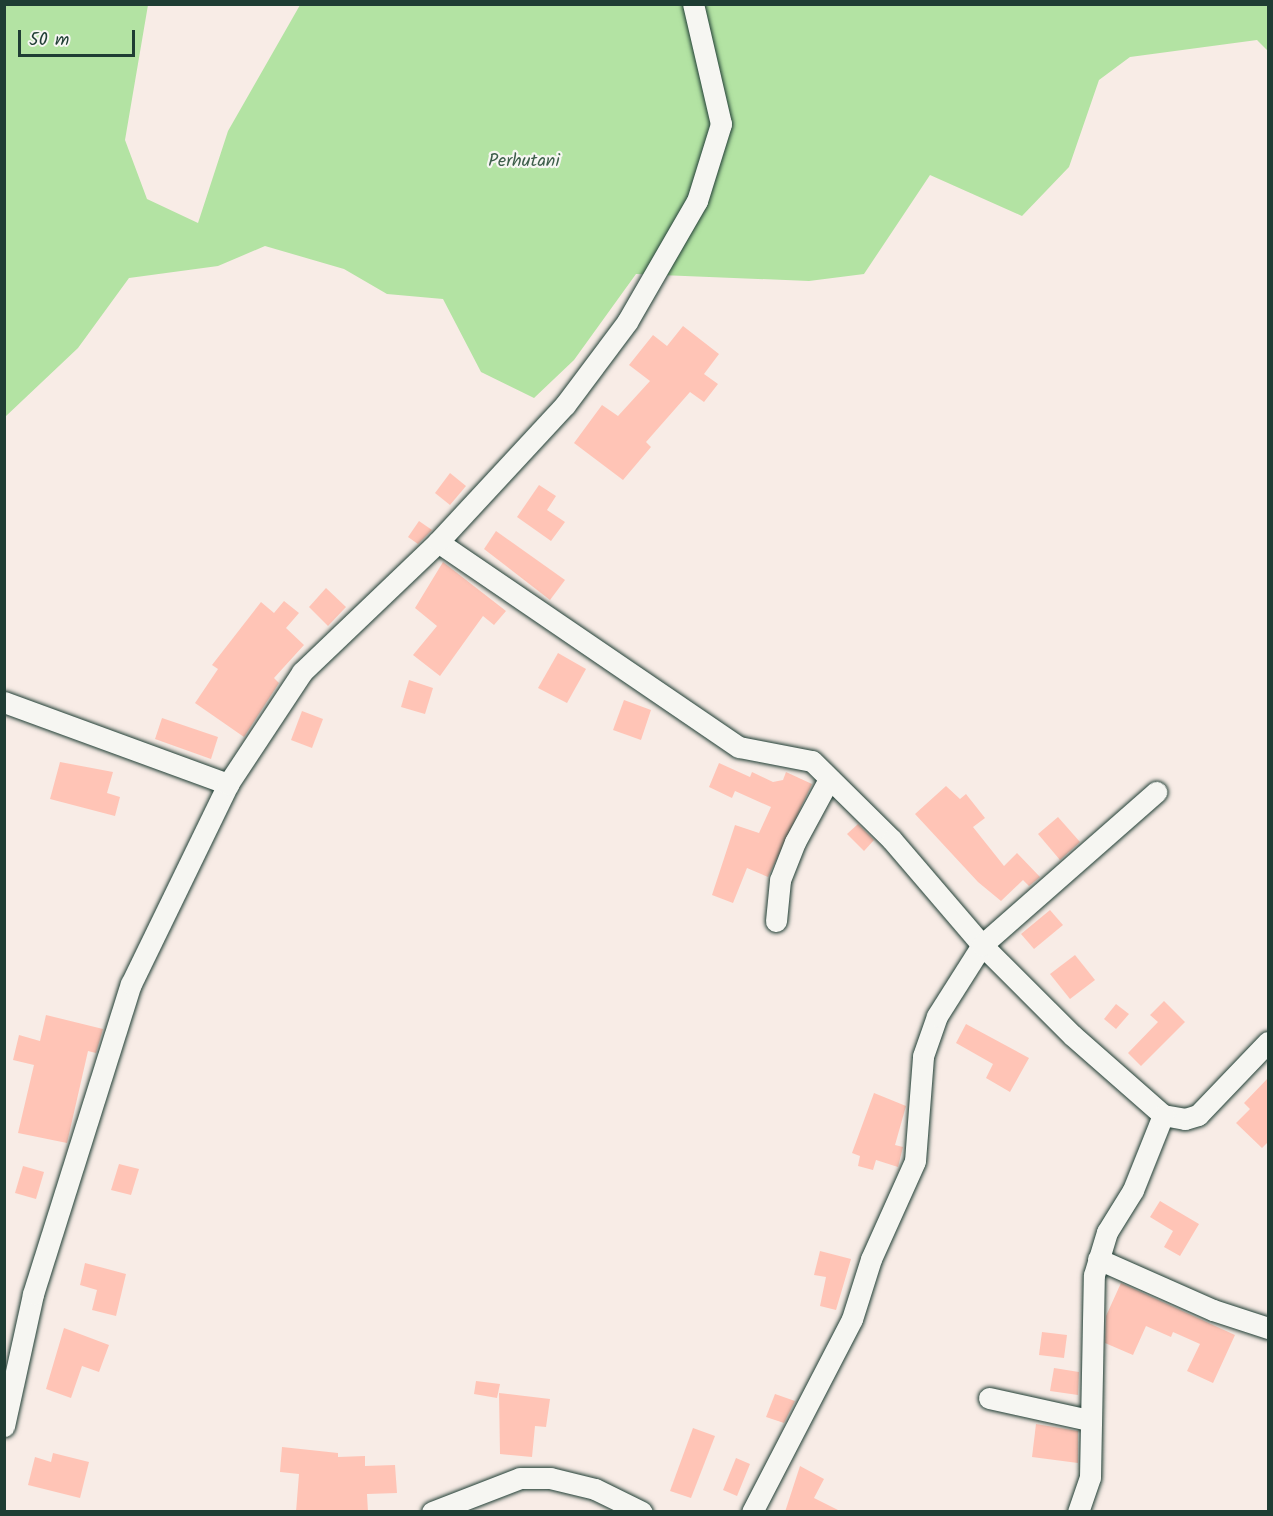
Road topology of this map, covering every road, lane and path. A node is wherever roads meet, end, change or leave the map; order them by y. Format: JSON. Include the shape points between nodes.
{"nodes":[{"id":1,"x":693,"y":4,"type":"edge"},
{"id":2,"x":438,"y":542,"type":"junction"},
{"id":3,"x":4,"y":702,"type":"edge"},
{"id":4,"x":829,"y":778,"type":"junction"},
{"id":5,"x":228,"y":784,"type":"junction"},
{"id":6,"x":1156,"y":792,"type":"dead end"},
{"id":7,"x":776,"y":921,"type":"dead end"},
{"id":8,"x":982,"y":945,"type":"junction"},
{"id":9,"x":1269,"y":1042,"type":"edge"},
{"id":10,"x":1163,"y":1115,"type":"junction"},
{"id":11,"x":1098,"y":1259,"type":"junction"},
{"id":12,"x":1269,"y":1328,"type":"edge"},
{"id":13,"x":989,"y":1398,"type":"dead end"},
{"id":14,"x":1088,"y":1420,"type":"junction"},
{"id":15,"x":4,"y":1426,"type":"edge"},
{"id":16,"x":432,"y":1512,"type":"edge"},
{"id":17,"x":642,"y":1512,"type":"edge"},
{"id":18,"x":752,"y":1512,"type":"edge"},
{"id":19,"x":1078,"y":1512,"type":"edge"}],
"edges":[{"from":1,"to":2,"type":"street","via":[[721,124],[698,201],[627,322],[566,405]]},
{"from":2,"to":4,"type":"street","via":[[739,747],[812,761]]},
{"from":2,"to":5,"type":"street","via":[[302,672]]},
{"from":3,"to":5,"type":"street"},
{"from":4,"to":7,"type":"street","via":[[780,880]]},
{"from":4,"to":8,"type":"street"},
{"from":5,"to":15,"type":"street","via":[[131,984],[33,1294]]},
{"from":6,"to":8,"type":"street"},
{"from":8,"to":10,"type":"street","via":[[1072,1035]]},
{"from":8,"to":18,"type":"street","via":[[937,1016],[923,1056],[915,1161],[871,1259],[852,1319]]},
{"from":9,"to":10,"type":"street","via":[[1198,1115],[1185,1119]]},
{"from":10,"to":11,"type":"street"},
{"from":11,"to":12,"type":"street","via":[[1213,1310]]},
{"from":11,"to":14,"type":"street"},
{"from":13,"to":14,"type":"street"},
{"from":14,"to":19,"type":"street","via":[[1090,1477]]},
{"from":16,"to":17,"type":"street","via":[[520,1478],[550,1478],[595,1489]]}]}
